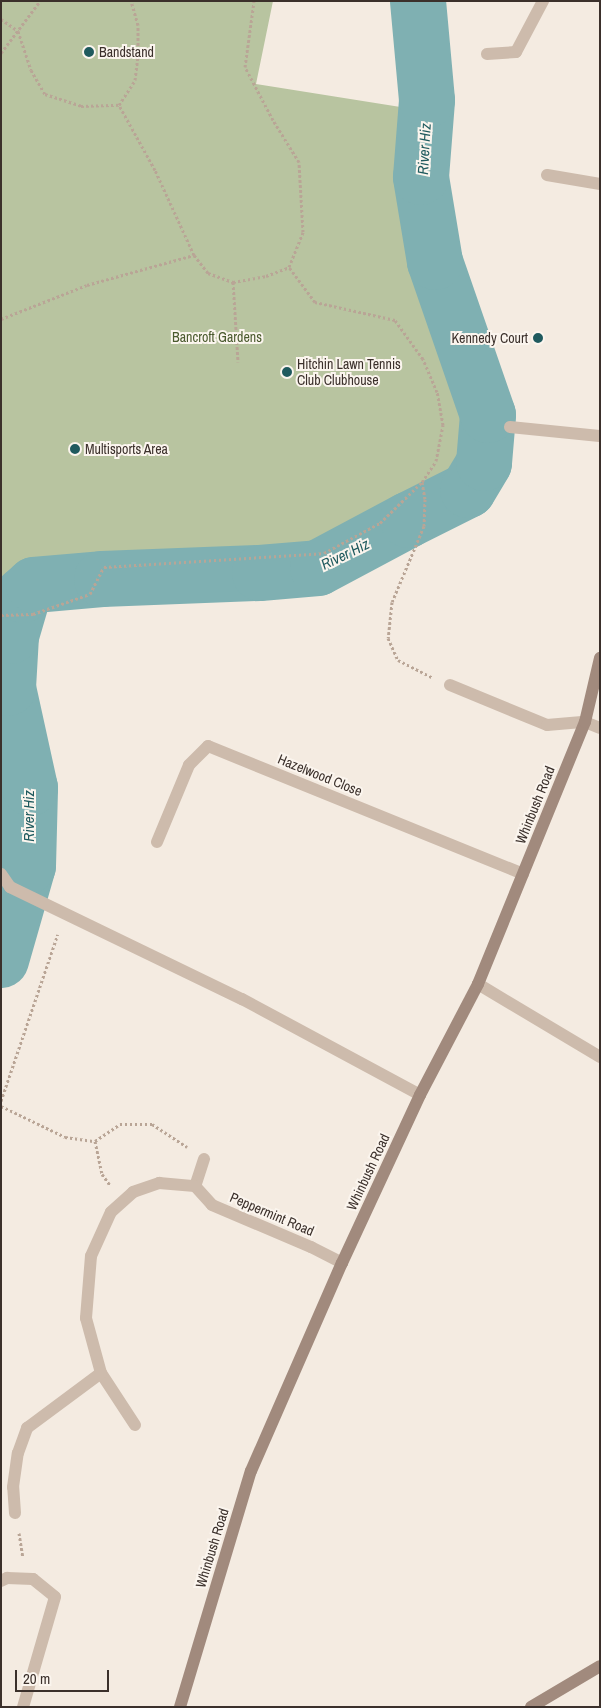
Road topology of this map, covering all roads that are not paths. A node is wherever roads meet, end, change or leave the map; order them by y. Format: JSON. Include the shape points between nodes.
{"nodes":[{"id":1,"x":543,"y":1,"type":"edge"},
{"id":2,"x":487,"y":54,"type":"dead end"},
{"id":3,"x":547,"y":175,"type":"dead end"},
{"id":4,"x":600,"y":184,"type":"edge"},
{"id":5,"x":510,"y":427,"type":"dead end"},
{"id":6,"x":600,"y":436,"type":"edge"},
{"id":7,"x":600,"y":658,"type":"edge"},
{"id":8,"x":450,"y":685,"type":"road end"},
{"id":9,"x":585,"y":722,"type":"junction"},
{"id":10,"x":600,"y":728,"type":"edge"},
{"id":11,"x":157,"y":842,"type":"dead end"},
{"id":12,"x":1,"y":874,"type":"edge"},
{"id":13,"x":523,"y":874,"type":"junction"},
{"id":14,"x":6,"y":889,"type":"edge"},
{"id":15,"x":478,"y":984,"type":"junction"},
{"id":16,"x":600,"y":1058,"type":"edge"},
{"id":17,"x":420,"y":1095,"type":"junction"},
{"id":18,"x":204,"y":1158,"type":"road end"},
{"id":19,"x":195,"y":1186,"type":"junction"},
{"id":20,"x":342,"y":1264,"type":"junction"},
{"id":21,"x":100,"y":1373,"type":"junction"},
{"id":22,"x":135,"y":1425,"type":"dead end"},
{"id":23,"x":16,"y":1513,"type":"road end"},
{"id":24,"x":4,"y":1579,"type":"edge"},
{"id":25,"x":600,"y":1666,"type":"edge"},
{"id":26,"x":23,"y":1707,"type":"edge"},
{"id":27,"x":180,"y":1707,"type":"edge"},
{"id":28,"x":531,"y":1707,"type":"edge"}],
"edges":[{"from":1,"to":2,"type":"street","via":[[516,52]]},
{"from":3,"to":4,"type":"street"},
{"from":5,"to":6,"type":"street"},
{"from":7,"to":9,"type":"street","name":"Whinbush Road"},
{"from":8,"to":9,"type":"street","via":[[547,725]]},
{"from":9,"to":10,"type":"street"},
{"from":9,"to":13,"type":"street","name":"Whinbush Road"},
{"from":11,"to":13,"type":"street","name":"Hazelwood Close","via":[[188,765],[208,746]]},
{"from":12,"to":14,"type":"street"},
{"from":13,"to":15,"type":"street","name":"Whinbush Road"},
{"from":14,"to":17,"type":"street","via":[[32,897],[242,999]]},
{"from":15,"to":16,"type":"street"},
{"from":15,"to":17,"type":"street","name":"Whinbush Road"},
{"from":17,"to":20,"type":"street","name":"Whinbush Road"},
{"from":18,"to":19,"type":"street"},
{"from":19,"to":20,"type":"street","name":"Peppermint Road","via":[[212,1205],[312,1247]]},
{"from":19,"to":21,"type":"street","via":[[159,1184],[133,1192],[111,1212],[91,1256],[86,1318]]},
{"from":20,"to":27,"type":"street","name":"Whinbush Road","via":[[251,1471]]},
{"from":21,"to":22,"type":"street"},
{"from":21,"to":23,"type":"street","via":[[27,1428],[18,1453],[13,1487]]},
{"from":24,"to":26,"type":"street","via":[[34,1579],[55,1597]]},
{"from":25,"to":28,"type":"street"}]}
